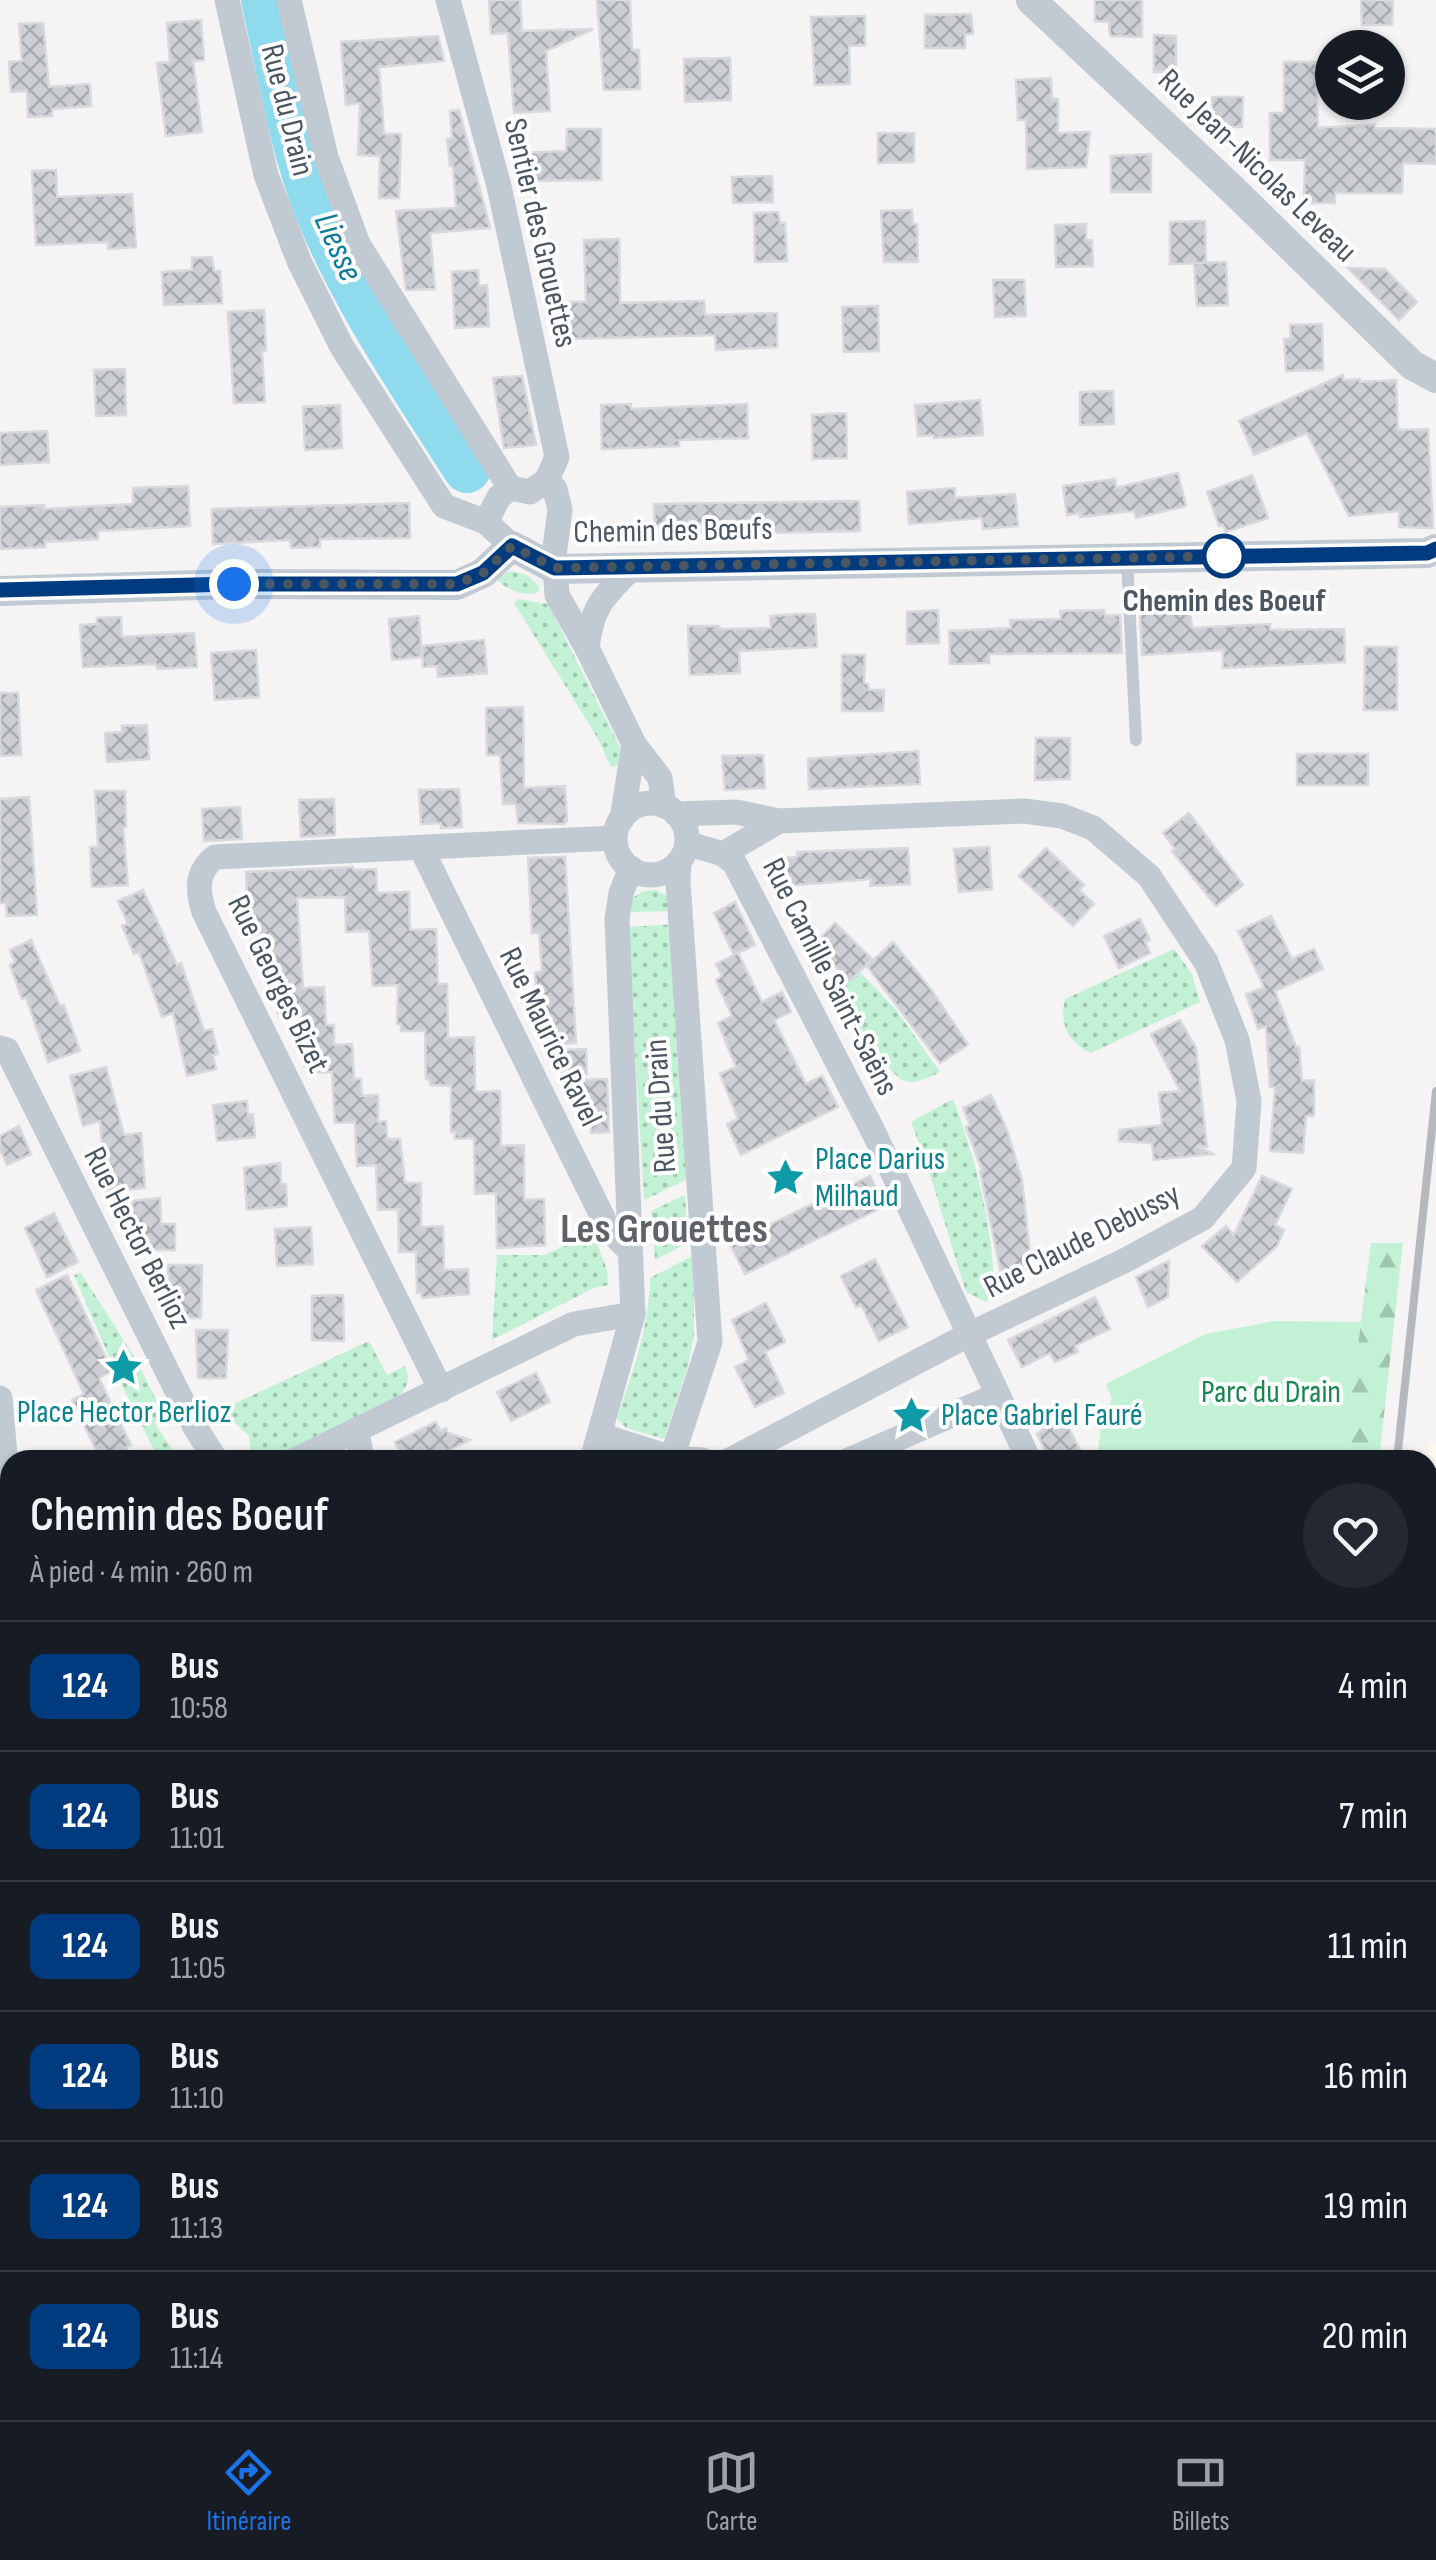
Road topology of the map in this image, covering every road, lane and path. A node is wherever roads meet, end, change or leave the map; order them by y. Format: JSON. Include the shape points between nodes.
{"nodes":[{"id":1,"x":227,"y":0,"type":"edge"},
{"id":2,"x":289,"y":0,"type":"edge"},
{"id":3,"x":448,"y":0,"type":"edge"},
{"id":4,"x":1031,"y":0,"type":"edge"},
{"id":5,"x":1436,"y":378,"type":"edge"},
{"id":6,"x":547,"y":480,"type":"junction"},
{"id":7,"x":510,"y":488,"type":"junction"},
{"id":8,"x":486,"y":522,"type":"junction"},
{"id":9,"x":512,"y":546,"type":"junction"},
{"id":10,"x":1436,"y":549,"type":"edge"},
{"id":11,"x":1127,"y":558,"type":"junction"},
{"id":12,"x":555,"y":568,"type":"junction"},
{"id":13,"x":632,"y":568,"type":"junction"},
{"id":14,"x":0,"y":590,"type":"edge"},
{"id":15,"x":587,"y":648,"type":"junction"},
{"id":16,"x":1136,"y":740,"type":"dead end"},
{"id":17,"x":634,"y":744,"type":"junction"},
{"id":18,"x":670,"y":810,"type":"junction"},
{"id":19,"x":779,"y":821,"type":"junction"},
{"id":20,"x":618,"y":828,"type":"junction"},
{"id":21,"x":420,"y":848,"type":"junction"},
{"id":22,"x":684,"y":853,"type":"junction"},
{"id":23,"x":723,"y":854,"type":"junction"},
{"id":24,"x":630,"y":868,"type":"junction"},
{"id":25,"x":0,"y":1048,"type":"edge"},
{"id":26,"x":629,"y":1250,"type":"junction"},
{"id":27,"x":632,"y":1314,"type":"junction"},
{"id":28,"x":968,"y":1335,"type":"junction"},
{"id":29,"x":441,"y":1390,"type":"junction"},
{"id":30,"x":996,"y":1396,"type":"junction"},
{"id":31,"x":0,"y":1398,"type":"edge"},
{"id":32,"x":357,"y":1430,"type":"junction"},
{"id":33,"x":599,"y":1434,"type":"junction"},
{"id":34,"x":5,"y":1450,"type":"edge"},
{"id":35,"x":210,"y":1450,"type":"edge"},
{"id":36,"x":316,"y":1450,"type":"edge"},
{"id":37,"x":360,"y":1450,"type":"edge"},
{"id":38,"x":595,"y":1450,"type":"edge"},
{"id":39,"x":645,"y":1450,"type":"edge"},
{"id":40,"x":674,"y":1450,"type":"edge"},
{"id":41,"x":749,"y":1450,"type":"edge"},
{"id":42,"x":872,"y":1450,"type":"edge"},
{"id":43,"x":1023,"y":1450,"type":"edge"}],
"edges":[{"from":1,"to":8,"type":"street","name":"Rue du Drain","via":[[266,175],[342,347],[444,506]]},
{"from":2,"to":7,"type":"street","name":"Rue du Drain","via":[[326,157],[358,244]]},
{"from":3,"to":6,"type":"street","name":"Sentier des Grouettes","via":[[499,186],[556,457]]},
{"from":4,"to":5,"type":"street","name":"Rue Jean-Nicolas Leveau","via":[[1412,365]]},
{"from":6,"to":7,"type":"street","via":[[530,492]]},
{"from":6,"to":12,"type":"street","name":"Sentier des Grouettes","via":[[560,510]]},
{"from":7,"to":8,"type":"street"},
{"from":8,"to":9,"type":"street","name":"Rue du Drain"},
{"from":9,"to":12,"type":"street","name":"Chemin des Bœufs"},
{"from":9,"to":14,"type":"street","via":[[483,573],[457,584]]},
{"from":10,"to":11,"type":"street","name":"Chemin des Bœufs"},
{"from":11,"to":13,"type":"street","name":"Chemin des Bœufs"},
{"from":11,"to":16,"type":"lane"},
{"from":12,"to":13,"type":"street","name":"Chemin des Bœufs"},
{"from":12,"to":15,"type":"street","via":[[558,595]]},
{"from":13,"to":15,"type":"street","via":[[598,604]]},
{"from":15,"to":17,"type":"street"},
{"from":17,"to":18,"type":"street","via":[[660,778]]},
{"from":17,"to":20,"type":"street"},
{"from":18,"to":19,"type":"street"},
{"from":18,"to":20,"type":"street","via":[[636,806]]},
{"from":18,"to":22,"type":"street","via":[[684,824]]},
{"from":19,"to":23,"type":"street","name":"Rue Claude Debussy"},
{"from":19,"to":28,"type":"street","name":"Rue Claude Debussy","via":[[1024,811],[1093,828],[1150,876],[1206,962],[1237,1040],[1249,1101],[1244,1168],[1203,1218]]},
{"from":20,"to":21,"type":"street","name":"Rue Georges Bizet"},
{"from":20,"to":24,"type":"street","via":[[620,858]]},
{"from":21,"to":26,"type":"street","name":"Rue Maurice Ravel","via":[[609,1230]]},
{"from":21,"to":29,"type":"street","name":"Rue Georges Bizet","via":[[215,857],[198,888],[204,912]]},
{"from":22,"to":23,"type":"street"},
{"from":22,"to":24,"type":"street","via":[[664,872]]},
{"from":22,"to":40,"type":"street","name":"Rue du Drain","via":[[678,882],[710,1342]]},
{"from":23,"to":28,"type":"street","name":"Rue Camille Saint-Saëns","via":[[735,864],[873,1131]]},
{"from":24,"to":26,"type":"street","name":"Rue du Drain","via":[[617,919]]},
{"from":25,"to":35,"type":"street","name":"Rue Hector Berlioz","via":[[7,1050]]},
{"from":26,"to":27,"type":"street","name":"Rue du Drain"},
{"from":27,"to":29,"type":"street","via":[[574,1324]]},
{"from":27,"to":33,"type":"street","name":"Rue du Drain"},
{"from":28,"to":30,"type":"street","name":"Rue Camille Saint-Saëns"},
{"from":28,"to":41,"type":"street","name":"Rue Claude Debussy"},
{"from":29,"to":32,"type":"street"},
{"from":30,"to":42,"type":"street"},
{"from":30,"to":43,"type":"street","name":"Rue Camille Saint-Saëns"},
{"from":31,"to":34,"type":"street"},
{"from":32,"to":36,"type":"street"},
{"from":32,"to":37,"type":"street"},
{"from":33,"to":38,"type":"street","name":"Rue du Drain"},
{"from":33,"to":39,"type":"street"}]}
